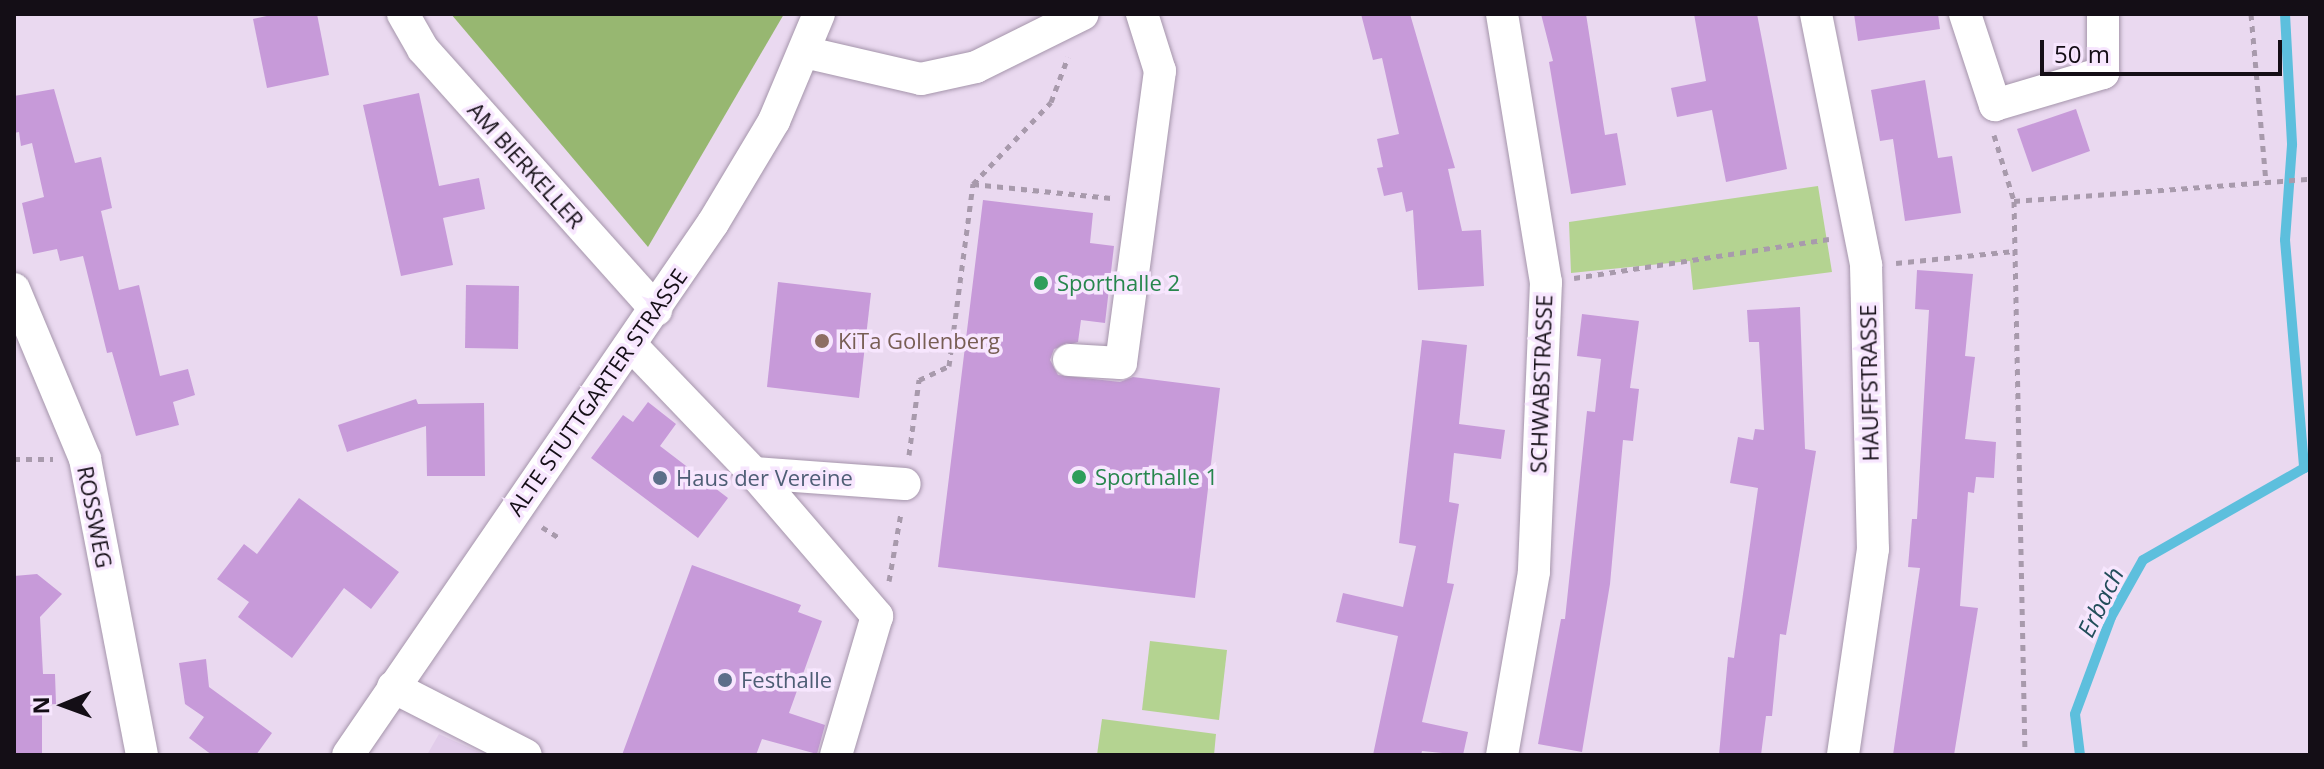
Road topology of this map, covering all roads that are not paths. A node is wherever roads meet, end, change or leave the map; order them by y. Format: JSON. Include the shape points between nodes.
{"nodes":[{"id":1,"x":403,"y":14,"type":"edge"},
{"id":2,"x":819,"y":14,"type":"edge"},
{"id":3,"x":1142,"y":14,"type":"edge"},
{"id":4,"x":1502,"y":14,"type":"edge"},
{"id":5,"x":1816,"y":14,"type":"edge"},
{"id":6,"x":1965,"y":14,"type":"edge"},
{"id":7,"x":2103,"y":14,"type":"edge"},
{"id":8,"x":1078,"y":29,"type":"edge"},
{"id":9,"x":804,"y":52,"type":"junction"},
{"id":10,"x":14,"y":289,"type":"edge"},
{"id":11,"x":656,"y":310,"type":"junction"},
{"id":12,"x":632,"y":346,"type":"junction"},
{"id":13,"x":1069,"y":360,"type":"dead end"},
{"id":14,"x":754,"y":473,"type":"junction"},
{"id":15,"x":905,"y":484,"type":"road end"},
{"id":16,"x":393,"y":687,"type":"junction"},
{"id":17,"x":142,"y":755,"type":"edge"},
{"id":18,"x":348,"y":755,"type":"edge"},
{"id":19,"x":526,"y":755,"type":"edge"},
{"id":20,"x":836,"y":755,"type":"edge"},
{"id":21,"x":1502,"y":755,"type":"edge"},
{"id":22,"x":1843,"y":755,"type":"edge"}],
"edges":[{"from":1,"to":11,"type":"street","name":"AM BIERKELLER","via":[[423,49]]},
{"from":2,"to":9,"type":"street","name":"ALTE STUTTGARTER STRASSE"},
{"from":3,"to":13,"type":"street","via":[[1160,71],[1121,363]]},
{"from":4,"to":21,"type":"street","name":"SCHWABSTRASSE","via":[[1546,282],[1534,572]]},
{"from":5,"to":22,"type":"street","name":"HAUFFSTRASSE","via":[[1866,265],[1873,549]]},
{"from":6,"to":7,"type":"street","via":[[1995,105],[2103,73]]},
{"from":8,"to":9,"type":"street","via":[[976,67],[921,79]]},
{"from":9,"to":11,"type":"street","name":"ALTE STUTTGARTER STRASSE","via":[[774,121]]},
{"from":10,"to":17,"type":"street","name":"ROSSWEG","via":[[85,459]]},
{"from":11,"to":12,"type":"street","name":"ALTE STUTTGARTER STRASSE"},
{"from":12,"to":14,"type":"street"},
{"from":12,"to":16,"type":"street","name":"ALTE STUTTGARTER STRASSE"},
{"from":14,"to":15,"type":"street"},
{"from":14,"to":20,"type":"street","via":[[877,616]]},
{"from":16,"to":18,"type":"street","name":"ALTE STUTTGARTER STRASSE"},
{"from":16,"to":19,"type":"street"}]}
